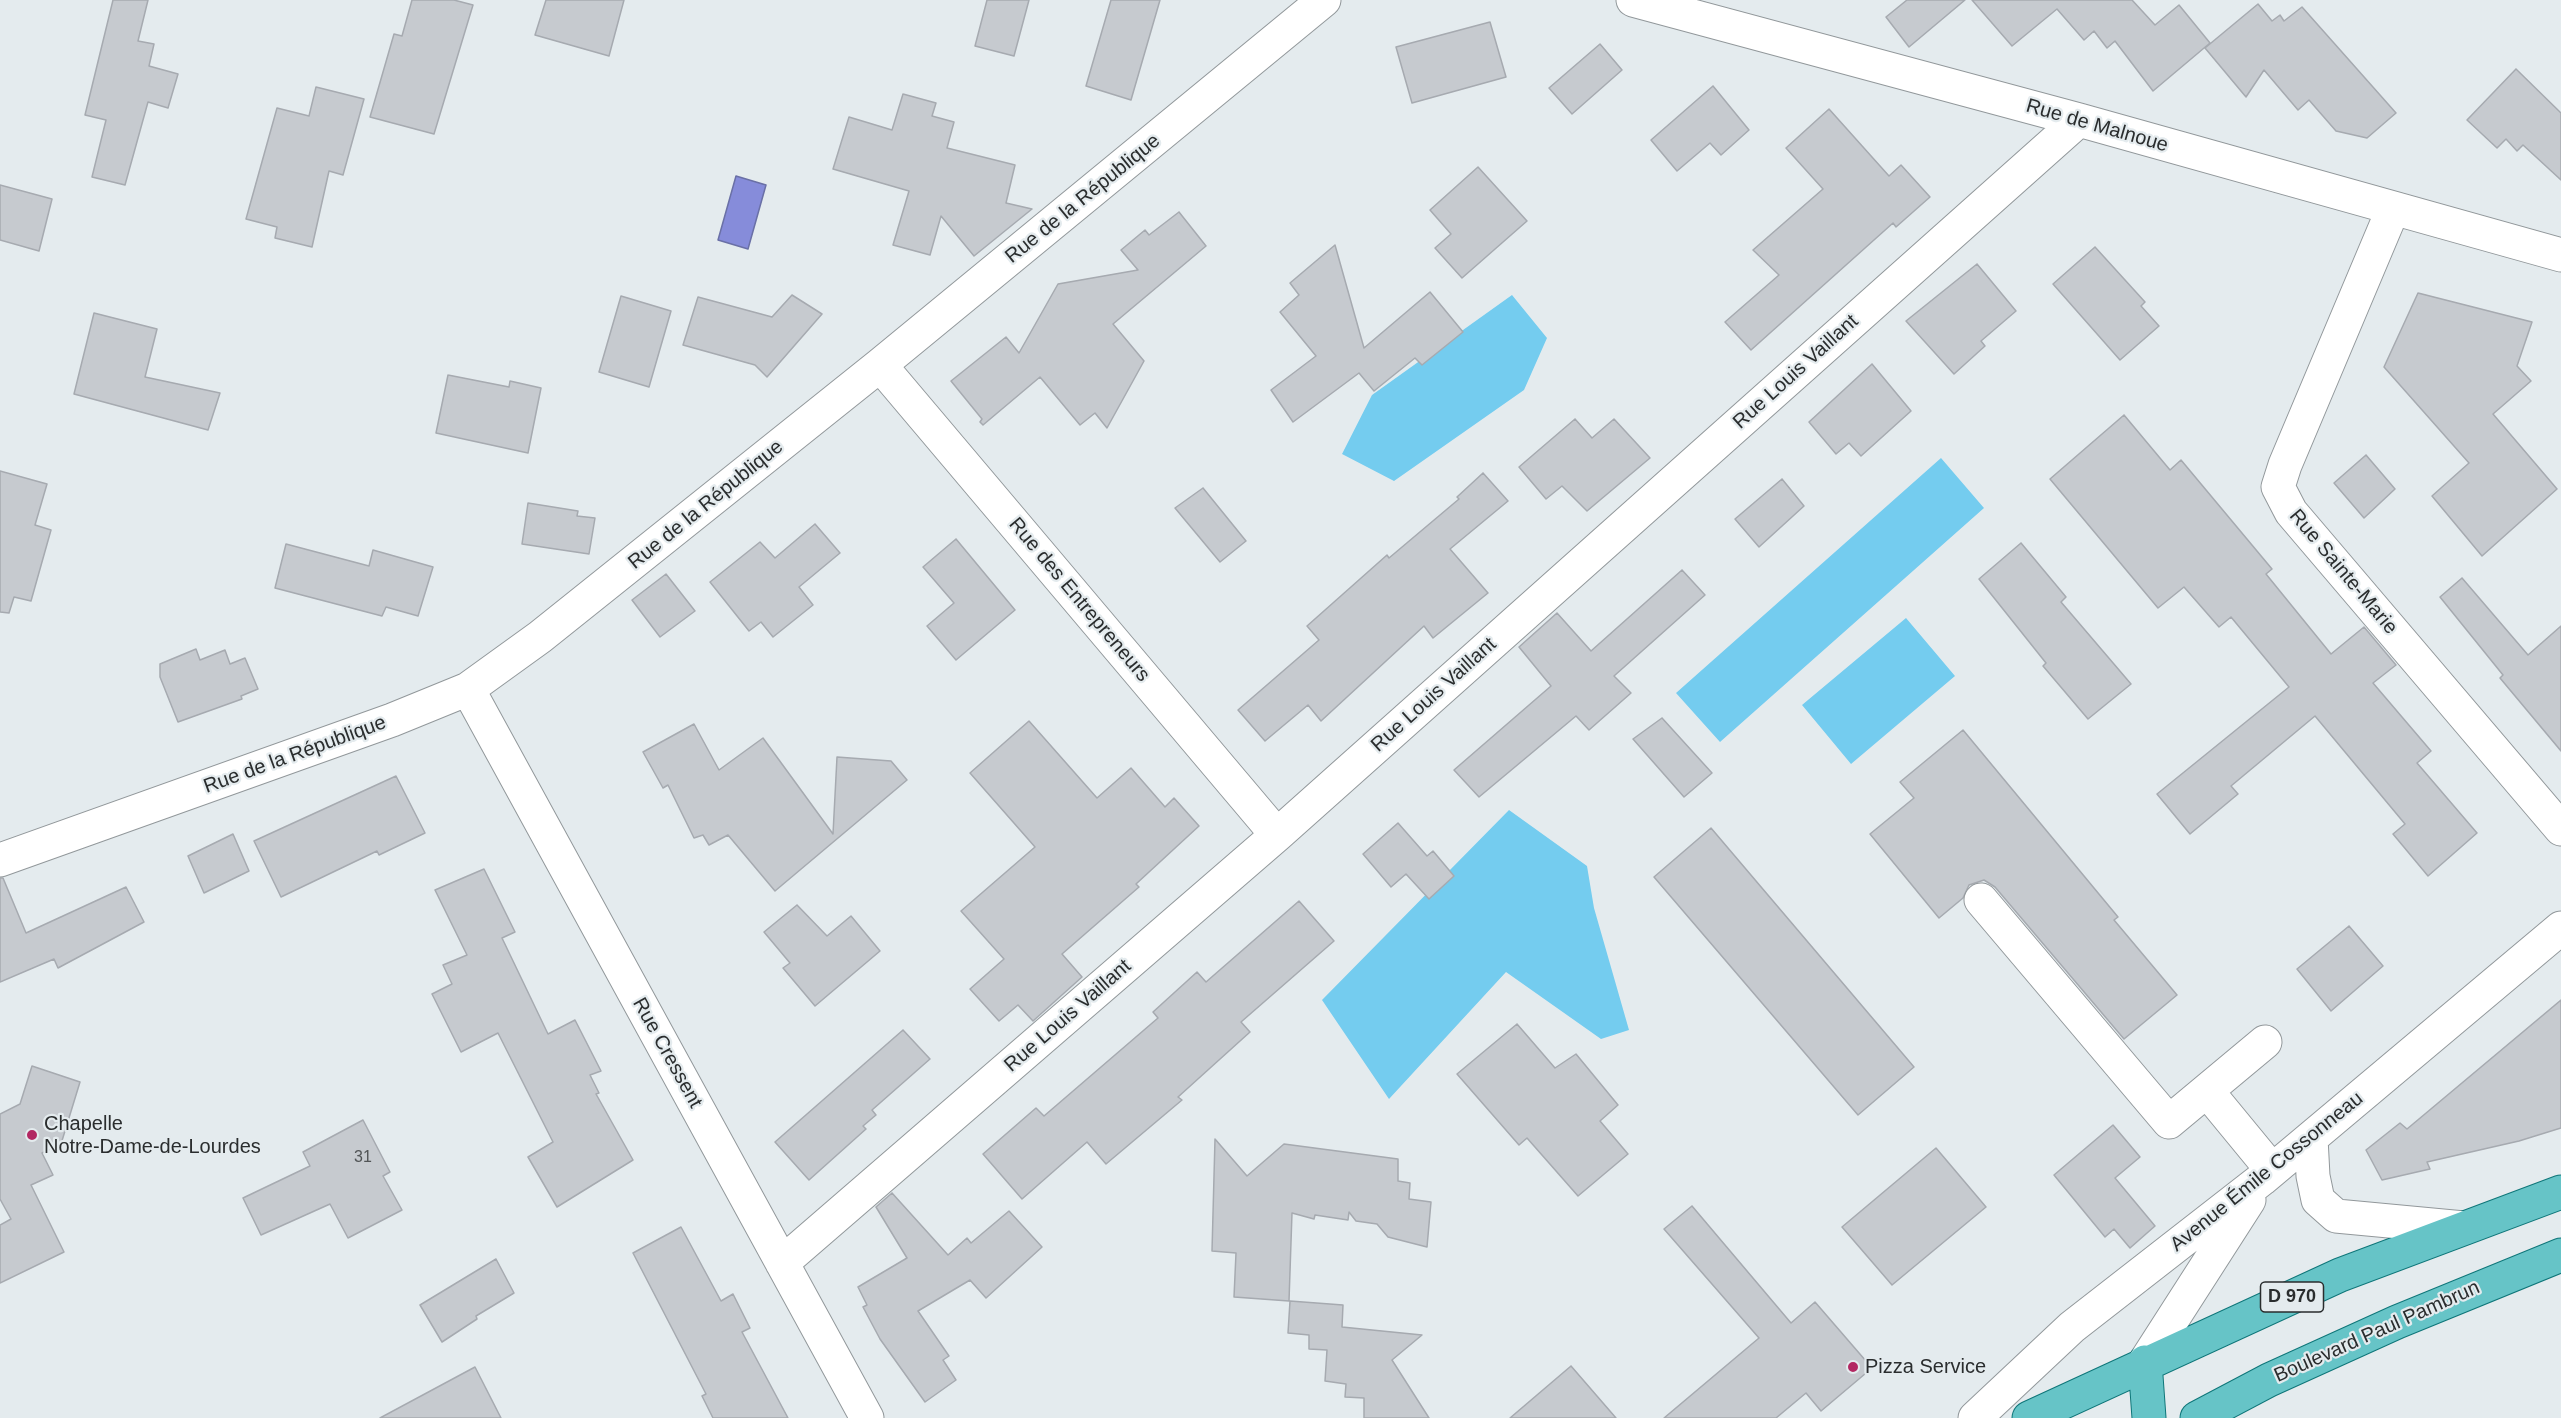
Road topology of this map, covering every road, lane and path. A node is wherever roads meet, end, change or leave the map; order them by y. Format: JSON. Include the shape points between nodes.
{"nodes":[{"id":1,"x":1324,"y":0,"type":"edge"},
{"id":2,"x":1633,"y":0,"type":"edge"},
{"id":3,"x":2079,"y":120,"type":"junction"},
{"id":4,"x":2393,"y":209,"type":"junction"},
{"id":5,"x":2561,"y":255,"type":"edge"},
{"id":6,"x":880,"y":365,"type":"junction"},
{"id":7,"x":468,"y":689,"type":"junction"},
{"id":8,"x":2561,"y":829,"type":"edge"},
{"id":9,"x":1277,"y":835,"type":"junction"},
{"id":10,"x":0,"y":860,"type":"edge"},
{"id":11,"x":1981,"y":900,"type":"dead end"},
{"id":12,"x":2561,"y":928,"type":"edge"},
{"id":13,"x":2265,"y":1042,"type":"dead end"},
{"id":14,"x":2207,"y":1091,"type":"junction"},
{"id":15,"x":2311,"y":1138,"type":"junction"},
{"id":16,"x":2267,"y":1175,"type":"junction"},
{"id":17,"x":2561,"y":1192,"type":"edge"},
{"id":18,"x":2464,"y":1228,"type":"junction"},
{"id":19,"x":2561,"y":1255,"type":"edge"},
{"id":20,"x":782,"y":1263,"type":"junction"},
{"id":21,"x":2145,"y":1362,"type":"junction"},
{"id":22,"x":867,"y":1418,"type":"edge"},
{"id":23,"x":1976,"y":1418,"type":"edge"},
{"id":24,"x":2029,"y":1418,"type":"edge"},
{"id":25,"x":2149,"y":1418,"type":"edge"},
{"id":26,"x":2197,"y":1418,"type":"edge"}],
"edges":[{"from":1,"to":6,"type":"street","name":"Rue de la République"},
{"from":2,"to":3,"type":"street","name":"Rue de Malnoue"},
{"from":3,"to":4,"type":"street","name":"Rue de Malnoue"},
{"from":3,"to":9,"type":"street","name":"Rue Louis Vaillant"},
{"from":4,"to":5,"type":"street","name":"Rue de Malnoue"},
{"from":4,"to":8,"type":"street","name":"Rue Sainte-Marie","via":[[2278,487],[2291,512]]},
{"from":6,"to":7,"type":"street","name":"Rue de la République","via":[[540,638]]},
{"from":6,"to":9,"type":"street","name":"Rue des Entrepreneurs"},
{"from":7,"to":10,"type":"street","name":"Rue de la République","via":[[392,720]]},
{"from":7,"to":20,"type":"street","name":"Rue Cressent"},
{"from":9,"to":20,"type":"street","name":"Rue Louis Vaillant"},
{"from":11,"to":14,"type":"street","via":[[2169,1122]]},
{"from":12,"to":15,"type":"street","name":"Avenue Émile Cossonneau"},
{"from":13,"to":14,"type":"street"},
{"from":14,"to":16,"type":"street"},
{"from":15,"to":16,"type":"street","name":"Avenue Émile Cossonneau"},
{"from":15,"to":18,"type":"street","via":[[2318,1200],[2336,1216]]},
{"from":16,"to":21,"type":"street"},
{"from":16,"to":23,"type":"street","name":"Avenue Émile Cossonneau","via":[[2072,1327]]},
{"from":17,"to":18,"type":"main road","number":"D 970"},
{"from":18,"to":21,"type":"main road","number":"D 970","via":[[2340,1275]]},
{"from":19,"to":26,"type":"main road","name":"Boulevard Paul Pambrun","via":[[2397,1322],[2269,1380]]},
{"from":20,"to":22,"type":"street","name":"Rue Cressent"},
{"from":21,"to":24,"type":"main road","number":"D 970"},
{"from":21,"to":25,"type":"main road"}]}
